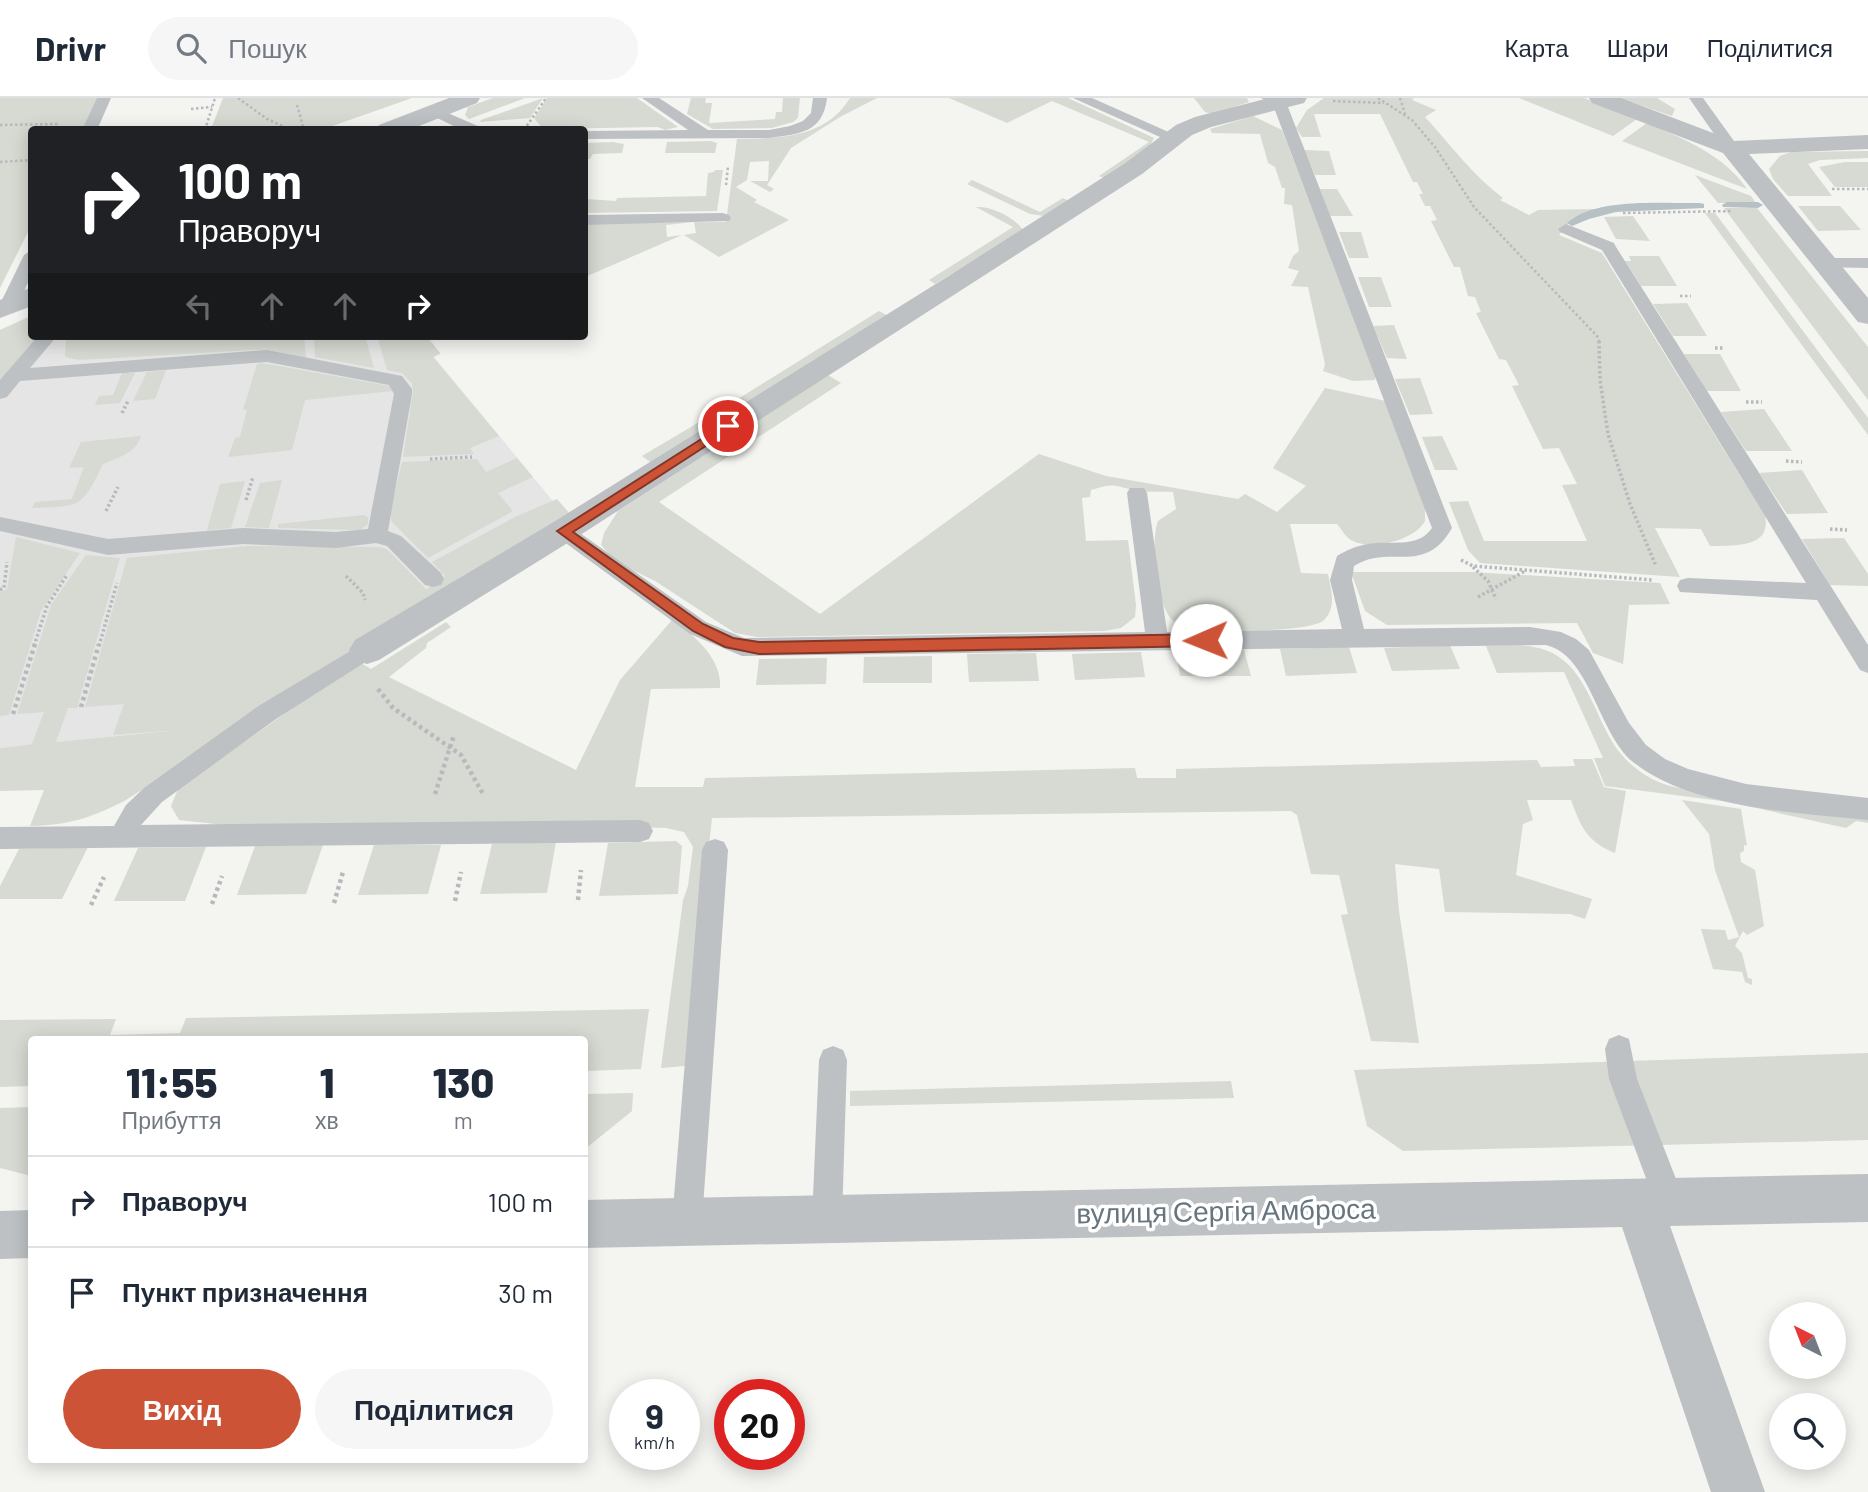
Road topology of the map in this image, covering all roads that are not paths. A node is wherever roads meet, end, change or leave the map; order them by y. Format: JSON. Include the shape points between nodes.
{"nodes":[{"id":1,"x":104,"y":98,"type":"edge"},
{"id":2,"x":469,"y":98,"type":"edge"},
{"id":3,"x":649,"y":98,"type":"edge"},
{"id":4,"x":820,"y":98,"type":"edge"},
{"id":5,"x":1080,"y":98,"type":"edge"},
{"id":6,"x":1600,"y":98,"type":"edge"},
{"id":7,"x":1696,"y":98,"type":"edge"},
{"id":8,"x":1281,"y":99,"type":"edge"},
{"id":9,"x":434,"y":111,"type":"junction"},
{"id":10,"x":91,"y":125,"type":"edge"},
{"id":11,"x":397,"y":126,"type":"edge"},
{"id":12,"x":466,"y":126,"type":"edge"},
{"id":13,"x":705,"y":134,"type":"junction"},
{"id":14,"x":588,"y":135,"type":"edge"},
{"id":15,"x":1174,"y":138,"type":"junction"},
{"id":16,"x":1868,"y":142,"type":"edge"},
{"id":17,"x":1731,"y":148,"type":"junction"},
{"id":18,"x":723,"y":218,"type":"road end"},
{"id":19,"x":588,"y":220,"type":"edge"},
{"id":20,"x":1566,"y":229,"type":"dead end"},
{"id":21,"x":1825,"y":263,"type":"junction"},
{"id":22,"x":1868,"y":263,"type":"edge"},
{"id":23,"x":28,"y":265,"type":"edge"},
{"id":24,"x":13,"y":304,"type":"edge"},
{"id":25,"x":1868,"y":316,"type":"edge"},
{"id":26,"x":45,"y":340,"type":"edge"},
{"id":27,"x":14,"y":375,"type":"junction"},
{"id":28,"x":0,"y":393,"type":"edge"},
{"id":29,"x":1137,"y":493,"type":"dead end"},
{"id":30,"x":0,"y":524,"type":"edge"},
{"id":31,"x":563,"y":531,"type":"junction"},
{"id":32,"x":377,"y":535,"type":"junction"},
{"id":33,"x":433,"y":579,"type":"dead end"},
{"id":34,"x":1688,"y":586,"type":"road end"},
{"id":35,"x":1823,"y":592,"type":"junction"},
{"id":36,"x":1355,"y":637,"type":"junction"},
{"id":37,"x":1157,"y":641,"type":"junction"},
{"id":38,"x":367,"y":650,"type":"joint"},
{"id":39,"x":1868,"y":664,"type":"edge"},
{"id":40,"x":1868,"y":809,"type":"edge"},
{"id":41,"x":640,"y":831,"type":"dead end"},
{"id":42,"x":121,"y":836,"type":"junction"},
{"id":43,"x":0,"y":838,"type":"edge"},
{"id":44,"x":715,"y":850,"type":"dead end"},
{"id":45,"x":1619,"y":1049,"type":"dead end"},
{"id":46,"x":833,"y":1060,"type":"dead end"},
{"id":47,"x":1868,"y":1198,"type":"edge"},
{"id":48,"x":1654,"y":1202,"type":"junction"},
{"id":49,"x":827,"y":1219,"type":"junction"},
{"id":50,"x":687,"y":1222,"type":"junction"},
{"id":51,"x":588,"y":1224,"type":"edge"},
{"id":52,"x":28,"y":1234,"type":"edge"},
{"id":53,"x":0,"y":1235,"type":"edge"},
{"id":54,"x":1738,"y":1492,"type":"edge"}],
"edges":[{"from":1,"to":10,"type":"lane"},
{"from":2,"to":9,"type":"street"},
{"from":3,"to":13,"type":"lane"},
{"from":4,"to":13,"type":"lane","via":[[818,114],[801,127],[782,133]]},
{"from":5,"to":15,"type":"lane"},
{"from":6,"to":17,"type":"street"},
{"from":7,"to":17,"type":"lane"},
{"from":8,"to":15,"type":"street","via":[[1192,126]]},
{"from":8,"to":36,"type":"lane","via":[[1442,528],[1433,543],[1362,551],[1344,562],[1341,580]]},
{"from":9,"to":11,"type":"street"},
{"from":9,"to":12,"type":"lane"},
{"from":13,"to":14,"type":"lane"},
{"from":15,"to":31,"type":"street","via":[[957,283]]},
{"from":16,"to":17,"type":"street"},
{"from":17,"to":21,"type":"street"},
{"from":18,"to":19,"type":"lane"},
{"from":20,"to":35,"type":"lane","via":[[1608,247]]},
{"from":21,"to":22,"type":"lane"},
{"from":21,"to":25,"type":"street"},
{"from":23,"to":24,"type":"lane"},
{"from":26,"to":27,"type":"lane"},
{"from":27,"to":28,"type":"lane"},
{"from":27,"to":32,"type":"lane","via":[[267,356],[395,380],[403,394]]},
{"from":29,"to":37,"type":"lane"},
{"from":30,"to":32,"type":"lane","via":[[108,547],[243,536],[336,540]]},
{"from":31,"to":37,"type":"lane","via":[[698,628],[742,646]]},
{"from":31,"to":38,"type":"street"},
{"from":32,"to":33,"type":"lane","via":[[394,541]]},
{"from":34,"to":35,"type":"lane"},
{"from":35,"to":39,"type":"lane"},
{"from":36,"to":37,"type":"lane"},
{"from":36,"to":40,"type":"lane","via":[[1552,637],[1581,656],[1628,740],[1656,767],[1756,794]]},
{"from":38,"to":42,"type":"lane","via":[[268,712],[153,795]]},
{"from":41,"to":42,"type":"lane"},
{"from":42,"to":43,"type":"lane"},
{"from":44,"to":50,"type":"lane"},
{"from":45,"to":48,"type":"lane"},
{"from":46,"to":49,"type":"lane"},
{"from":47,"to":48,"type":"street","name":"вулиця Сергія Амброса"},
{"from":48,"to":49,"type":"street","name":"вулиця Сергія Амброса"},
{"from":48,"to":54,"type":"street"},
{"from":49,"to":50,"type":"street","name":"вулиця Сергія Амброса"},
{"from":50,"to":51,"type":"street","name":"вулиця Сергія Амброса"},
{"from":52,"to":53,"type":"street"}]}
